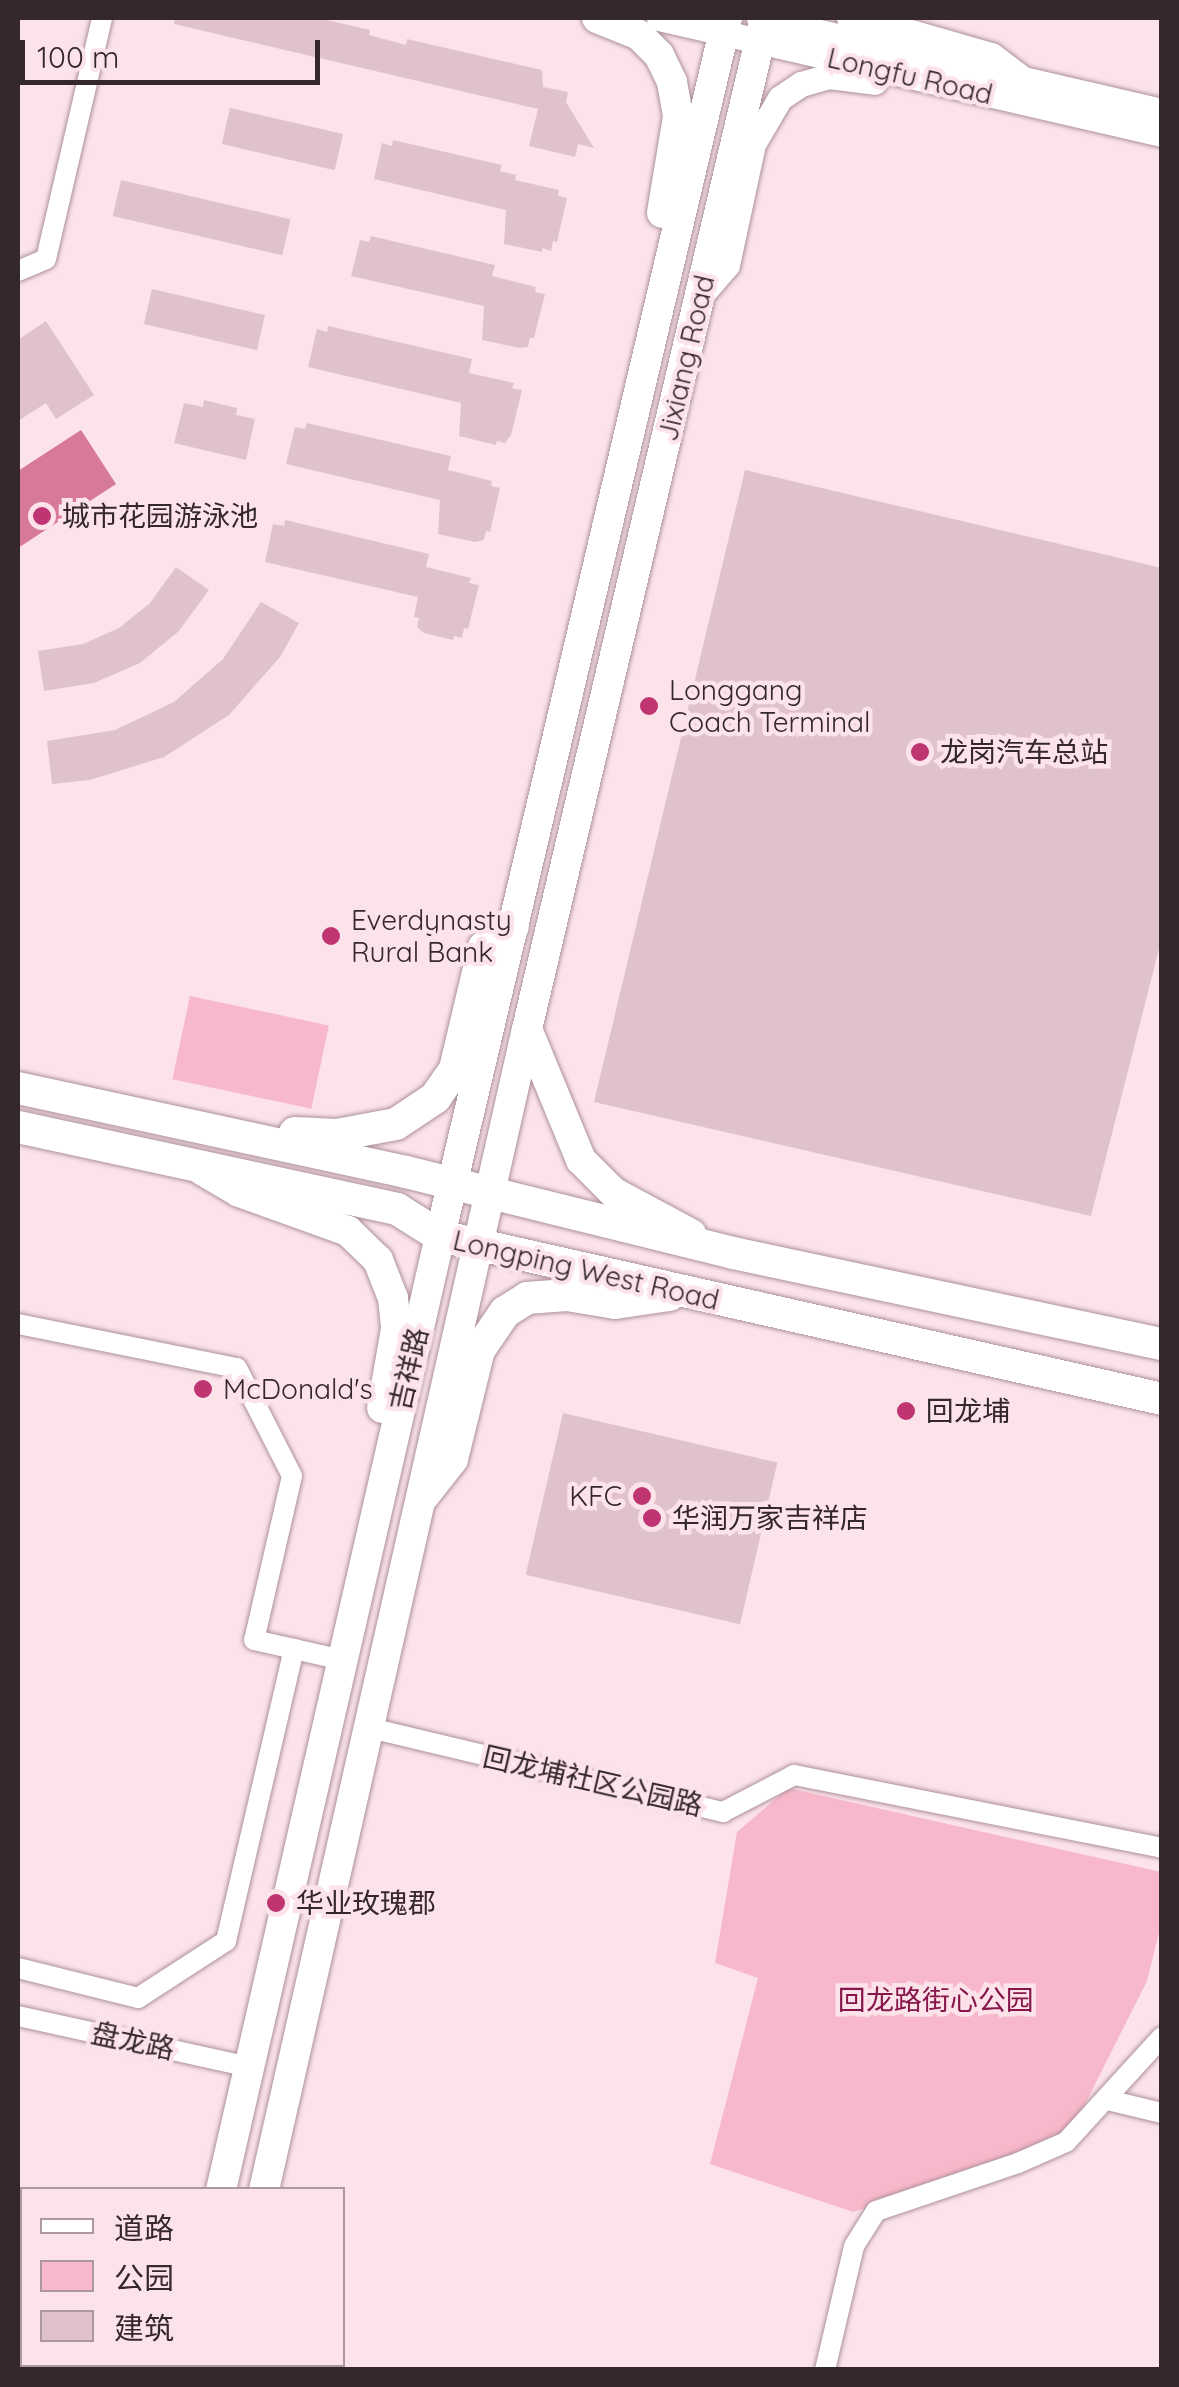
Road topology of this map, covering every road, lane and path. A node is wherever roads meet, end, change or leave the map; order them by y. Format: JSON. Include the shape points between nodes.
{"nodes":[{"id":1,"x":597,"y":18,"type":"edge"},
{"id":2,"x":660,"y":18,"type":"edge"},
{"id":3,"x":852,"y":18,"type":"edge"},
{"id":4,"x":101,"y":19,"type":"edge"},
{"id":5,"x":762,"y":24,"type":"edge"},
{"id":6,"x":725,"y":25,"type":"edge"},
{"id":7,"x":1018,"y":78,"type":"junction"},
{"id":8,"x":933,"y":81,"type":"junction"},
{"id":9,"x":1162,"y":111,"type":"edge"},
{"id":10,"x":1162,"y":134,"type":"edge"},
{"id":11,"x":18,"y":271,"type":"edge"},
{"id":12,"x":665,"y":286,"type":"junction"},
{"id":13,"x":700,"y":296,"type":"junction"},
{"id":14,"x":513,"y":927,"type":"junction"},
{"id":15,"x":527,"y":1029,"type":"junction"},
{"id":16,"x":18,"y":1088,"type":"edge"},
{"id":17,"x":18,"y":1127,"type":"edge"},
{"id":18,"x":196,"y":1127,"type":"junction"},
{"id":19,"x":195,"y":1165,"type":"junction"},
{"id":20,"x":452,"y":1184,"type":"junction"},
{"id":21,"x":493,"y":1193,"type":"junction"},
{"id":22,"x":440,"y":1236,"type":"junction"},
{"id":23,"x":481,"y":1246,"type":"junction"},
{"id":24,"x":732,"y":1253,"type":"junction"},
{"id":25,"x":682,"y":1292,"type":"junction"},
{"id":26,"x":18,"y":1324,"type":"edge"},
{"id":27,"x":1162,"y":1344,"type":"edge"},
{"id":28,"x":1162,"y":1399,"type":"edge"},
{"id":29,"x":382,"y":1488,"type":"junction"},
{"id":30,"x":424,"y":1496,"type":"junction"},
{"id":31,"x":294,"y":1649,"type":"junction"},
{"id":32,"x":342,"y":1660,"type":"junction"},
{"id":33,"x":370,"y":1728,"type":"junction"},
{"id":34,"x":1162,"y":1848,"type":"edge"},
{"id":35,"x":18,"y":1968,"type":"edge"},
{"id":36,"x":18,"y":2016,"type":"edge"},
{"id":37,"x":1162,"y":2037,"type":"edge"},
{"id":38,"x":250,"y":2067,"type":"junction"},
{"id":39,"x":1108,"y":2100,"type":"junction"},
{"id":40,"x":1162,"y":2113,"type":"edge"},
{"id":41,"x":223,"y":2187,"type":"edge"},
{"id":42,"x":265,"y":2187,"type":"edge"},
{"id":43,"x":825,"y":2370,"type":"edge"}],
"edges":[{"from":1,"to":12,"type":"main road","via":[[639,35],[672,82],[678,117],[656,249]]},
{"from":2,"to":6,"type":"street","name":"Longfu Road"},
{"from":3,"to":7,"type":"main road","via":[[991,58]]},
{"from":4,"to":11,"type":"street","via":[[46,258]]},
{"from":5,"to":6,"type":"street","name":"Longfu Road"},
{"from":5,"to":7,"type":"street","name":"Longfu Road"},
{"from":5,"to":8,"type":"street","name":"Longfu Road"},
{"from":5,"to":13,"type":"main road","name":"Jixiang Road"},
{"from":6,"to":12,"type":"main road","name":"Jixiang Road"},
{"from":7,"to":9,"type":"street","name":"Longfu Road"},
{"from":8,"to":10,"type":"street","name":"Longfu Road"},
{"from":8,"to":13,"type":"street","via":[[829,76],[780,98],[753,144],[727,265]]},
{"from":12,"to":14,"type":"main road","name":"吉祥路"},
{"from":13,"to":15,"type":"main road","name":"吉祥路"},
{"from":14,"to":18,"type":"main road","via":[[484,947],[455,1069],[435,1098],[396,1124],[336,1135]]},
{"from":14,"to":20,"type":"main road","name":"吉祥路"},
{"from":15,"to":21,"type":"main road","name":"吉祥路"},
{"from":15,"to":24,"type":"main road","via":[[571,1143],[594,1176],[633,1205]]},
{"from":16,"to":18,"type":"main road","name":"Longping West Road"},
{"from":17,"to":19,"type":"main road","name":"Longping West Road"},
{"from":18,"to":20,"type":"main road","name":"Longping West Road"},
{"from":19,"to":22,"type":"main road","name":"Longping West Road","via":[[398,1209]]},
{"from":19,"to":29,"type":"main road","via":[[239,1192],[348,1232],[378,1260],[394,1298],[396,1329],[376,1444]]},
{"from":20,"to":21,"type":"main road","name":"Longping West Road"},
{"from":20,"to":22,"type":"main road","name":"吉祥路"},
{"from":21,"to":23,"type":"main road","name":"吉祥路"},
{"from":21,"to":24,"type":"main road","name":"Longping West Road"},
{"from":22,"to":23,"type":"main road","name":"Longping West Road"},
{"from":22,"to":29,"type":"main road","name":"吉祥路"},
{"from":23,"to":25,"type":"main road","name":"Longping West Road"},
{"from":23,"to":30,"type":"main road","name":"吉祥路"},
{"from":24,"to":27,"type":"main road","name":"Longping West Road"},
{"from":25,"to":28,"type":"main road","name":"Longping West Road"},
{"from":25,"to":30,"type":"main road","via":[[630,1302],[526,1298],[505,1312],[480,1350],[452,1460]]},
{"from":26,"to":31,"type":"street","via":[[236,1368],[292,1476],[254,1640]]},
{"from":29,"to":32,"type":"main road","name":"吉祥路"},
{"from":30,"to":33,"type":"main road","name":"吉祥路"},
{"from":31,"to":32,"type":"street"},
{"from":31,"to":35,"type":"street","via":[[226,1941],[138,1998]]},
{"from":32,"to":38,"type":"main road","name":"吉祥路"},
{"from":33,"to":34,"type":"street","name":"回龙埔社区公园路","via":[[723,1812],[794,1774]]},
{"from":33,"to":42,"type":"main road","name":"吉祥路"},
{"from":36,"to":38,"type":"street","name":"盘龙路"},
{"from":37,"to":39,"type":"street"},
{"from":38,"to":41,"type":"main road","name":"吉祥路"},
{"from":39,"to":40,"type":"street"},
{"from":39,"to":43,"type":"street","via":[[1066,2142],[876,2211],[854,2246]]}]}
